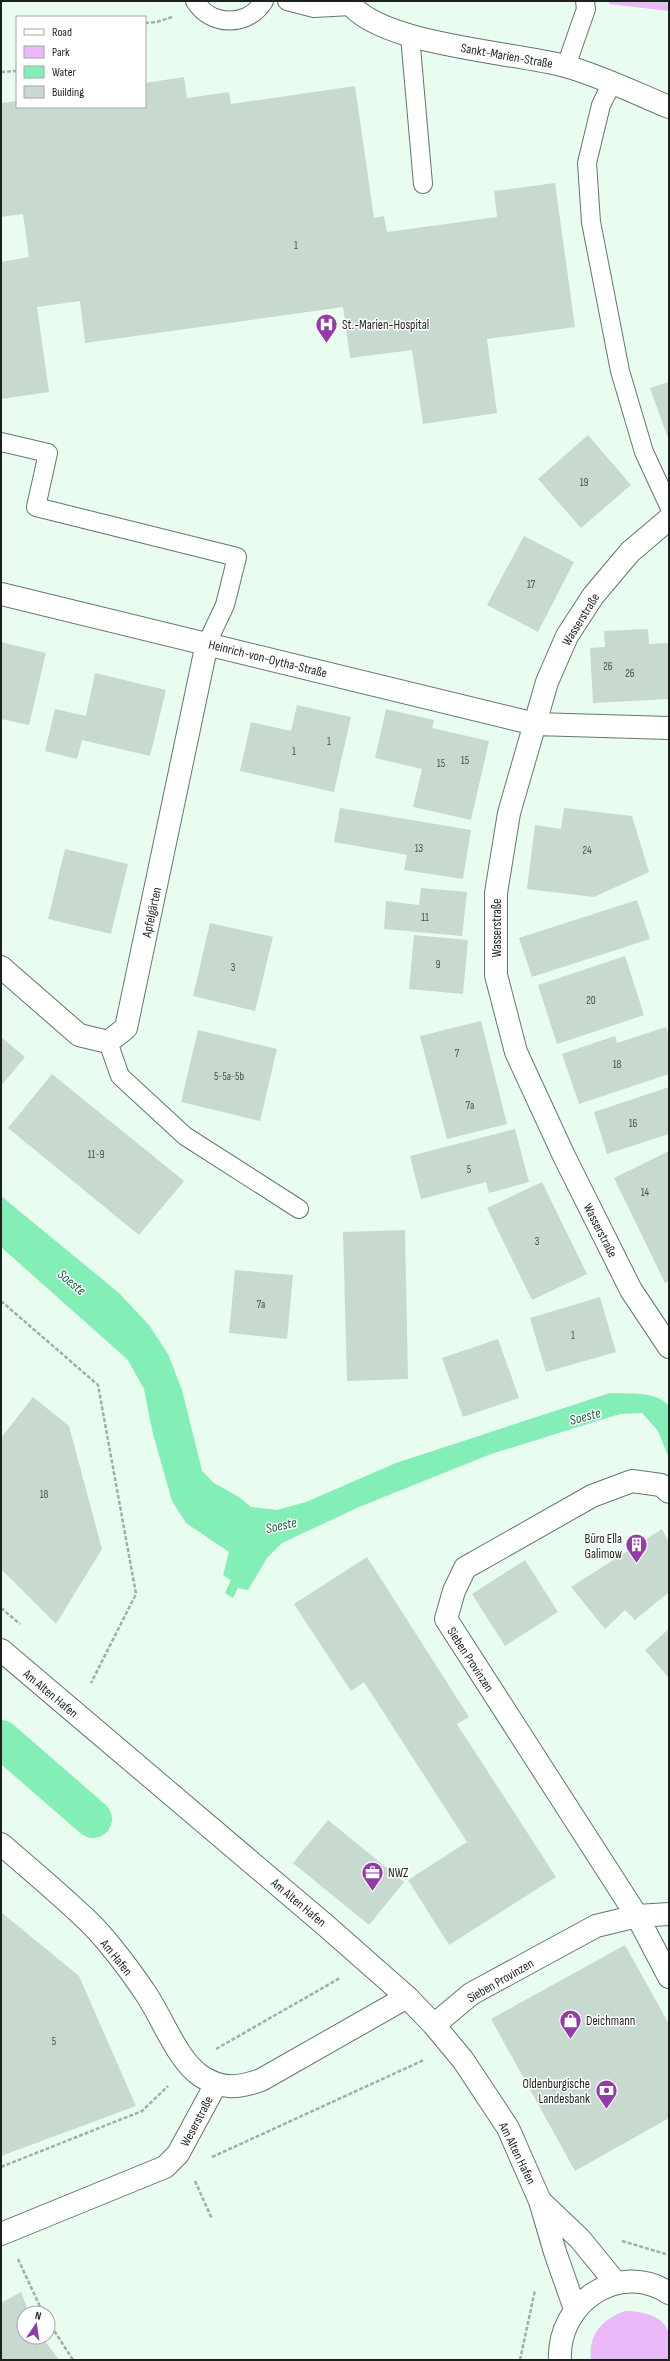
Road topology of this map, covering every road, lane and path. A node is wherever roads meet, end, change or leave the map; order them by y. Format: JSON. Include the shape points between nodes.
{"nodes":[{"id":1,"x":195,"y":1,"type":"edge"},
{"id":2,"x":264,"y":1,"type":"edge"},
{"id":3,"x":287,"y":1,"type":"edge"},
{"id":4,"x":584,"y":1,"type":"edge"},
{"id":5,"x":349,"y":3,"type":"edge"},
{"id":6,"x":410,"y":36,"type":"junction"},
{"id":7,"x":566,"y":66,"type":"junction"},
{"id":8,"x":16,"y":71,"type":"edge"},
{"id":9,"x":1,"y":72,"type":"edge"},
{"id":10,"x":612,"y":83,"type":"junction"},
{"id":11,"x":669,"y":107,"type":"edge"},
{"id":12,"x":423,"y":184,"type":"dead end"},
{"id":13,"x":1,"y":442,"type":"edge"},
{"id":14,"x":669,"y":506,"type":"edge"},
{"id":15,"x":669,"y":519,"type":"edge"},
{"id":16,"x":1,"y":594,"type":"edge"},
{"id":17,"x":207,"y":643,"type":"junction"},
{"id":18,"x":535,"y":724,"type":"junction"},
{"id":19,"x":669,"y":728,"type":"edge"},
{"id":20,"x":1,"y":967,"type":"edge"},
{"id":21,"x":108,"y":1042,"type":"junction"},
{"id":22,"x":299,"y":1209,"type":"dead end"},
{"id":23,"x":1,"y":1301,"type":"edge"},
{"id":24,"x":669,"y":1347,"type":"edge"},
{"id":25,"x":669,"y":1492,"type":"edge"},
{"id":26,"x":1,"y":1650,"type":"edge"},
{"id":27,"x":91,"y":1684,"type":"dead end"},
{"id":28,"x":1,"y":1844,"type":"edge"},
{"id":29,"x":669,"y":1914,"type":"edge"},
{"id":30,"x":637,"y":1916,"type":"junction"},
{"id":31,"x":669,"y":1977,"type":"edge"},
{"id":32,"x":407,"y":1997,"type":"junction"},
{"id":33,"x":434,"y":2025,"type":"junction"},
{"id":34,"x":453,"y":2049,"type":"junction"},
{"id":35,"x":216,"y":2084,"type":"junction"},
{"id":36,"x":178,"y":2154,"type":"junction"},
{"id":37,"x":199,"y":2164,"type":"junction"},
{"id":38,"x":540,"y":2201,"type":"junction"},
{"id":39,"x":212,"y":2219,"type":"dead end"},
{"id":40,"x":1,"y":2234,"type":"edge"},
{"id":41,"x":17,"y":2255,"type":"dead end"},
{"id":42,"x":616,"y":2284,"type":"junction"},
{"id":43,"x":669,"y":2294,"type":"edge"},
{"id":44,"x":39,"y":2305,"type":"edge"},
{"id":45,"x":575,"y":2309,"type":"junction"},
{"id":46,"x":56,"y":2333,"type":"edge"},
{"id":47,"x":73,"y":2360,"type":"edge"},
{"id":48,"x":560,"y":2360,"type":"edge"}],
"edges":[{"from":1,"to":2,"type":"lane","via":[[199,8],[210,16],[230,20],[250,16]]},
{"from":3,"to":5,"type":"lane","via":[[314,8]]},
{"from":4,"to":7,"type":"lane","via":[[586,9]]},
{"from":5,"to":6,"type":"street","name":"Sankt-Marien-Straße","via":[[378,23]]},
{"from":6,"to":7,"type":"street","name":"Sankt-Marien-Straße"},
{"from":6,"to":12,"type":"lane"},
{"from":7,"to":10,"type":"street","name":"Sankt-Marien-Straße"},
{"from":8,"to":9,"type":"path"},
{"from":10,"to":11,"type":"street","name":"Sankt-Marien-Straße"},
{"from":10,"to":14,"type":"lane","via":[[601,105],[587,163],[591,222],[620,371],[644,452]]},
{"from":13,"to":17,"type":"lane","via":[[48,453],[36,507],[237,557],[225,606]]},
{"from":15,"to":18,"type":"street","name":"Wasserstraße","via":[[630,552],[575,622],[566,636],[547,682]]},
{"from":16,"to":17,"type":"street","name":"Heinrich-von-Oytha-Straße"},
{"from":17,"to":18,"type":"street","name":"Heinrich-von-Oytha-Straße"},
{"from":17,"to":21,"type":"street","name":"Apfelgärten","via":[[126,1028]]},
{"from":18,"to":19,"type":"street","name":"Heinrich-von-Oytha-Straße"},
{"from":18,"to":24,"type":"street","name":"Wasserstraße","via":[[509,813],[496,893],[496,975],[516,1052],[564,1156],[631,1290]]},
{"from":20,"to":21,"type":"street","via":[[79,1035]]},
{"from":21,"to":22,"type":"lane","via":[[120,1076],[185,1136]]},
{"from":23,"to":27,"type":"path","via":[[98,1385],[136,1594]]},
{"from":25,"to":30,"type":"street","name":"Sieben Provinzen","via":[[661,1486],[632,1481],[592,1496],[465,1568],[454,1591],[446,1619]]},
{"from":26,"to":32,"type":"street","name":"Am Alten Hafen"},
{"from":28,"to":35,"type":"street","name":"Am Hafen","via":[[89,1921],[145,1991],[189,2065],[201,2076]]},
{"from":29,"to":30,"type":"street","name":"Sieben Provinzen"},
{"from":30,"to":31,"type":"street"},
{"from":30,"to":33,"type":"street","name":"Sieben Provinzen","via":[[596,1926],[471,1994]]},
{"from":32,"to":33,"type":"street","name":"Am Alten Hafen"},
{"from":32,"to":35,"type":"street","name":"Weserstraße","via":[[261,2080],[241,2087],[228,2088]]},
{"from":33,"to":34,"type":"street","name":"Am Alten Hafen"},
{"from":34,"to":37,"type":"path","via":[[414,2063]]},
{"from":34,"to":38,"type":"street","name":"Am Alten Hafen","via":[[508,2128]]},
{"from":35,"to":36,"type":"street","name":"Weserstraße"},
{"from":36,"to":37,"type":"path"},
{"from":36,"to":40,"type":"street","name":"Weserstraße","via":[[165,2167]]},
{"from":37,"to":39,"type":"path","via":[[194,2179]]},
{"from":38,"to":42,"type":"street","name":"Am Alten Hafen","via":[[580,2239]]},
{"from":38,"to":45,"type":"street","name":"Am Alten Hafen"},
{"from":41,"to":44,"type":"path"},
{"from":42,"to":43,"type":"street","via":[[639,2282],[662,2288]]},
{"from":42,"to":45,"type":"street","via":[[593,2293]]},
{"from":45,"to":48,"type":"street","via":[[564,2328]]},
{"from":46,"to":47,"type":"path"}]}
